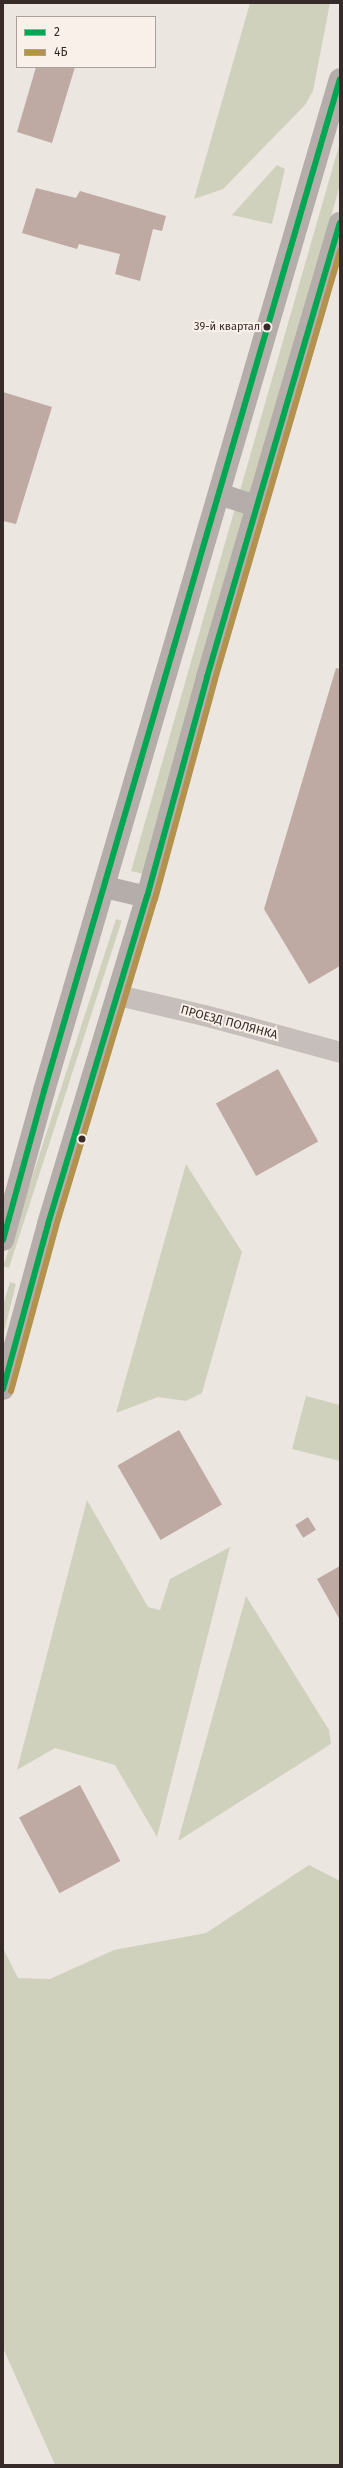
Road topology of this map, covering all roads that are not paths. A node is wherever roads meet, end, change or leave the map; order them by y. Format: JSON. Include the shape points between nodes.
{"nodes":[{"id":1,"x":340,"y":79,"type":"edge"},
{"id":2,"x":340,"y":224,"type":"edge"},
{"id":3,"x":219,"y":494,"type":"junction"},
{"id":4,"x":257,"y":506,"type":"junction"},
{"id":5,"x":105,"y":887,"type":"junction"},
{"id":6,"x":147,"y":897,"type":"junction"},
{"id":7,"x":118,"y":995,"type":"junction"},
{"id":8,"x":340,"y":1052,"type":"edge"},
{"id":9,"x":3,"y":1240,"type":"edge"},
{"id":10,"x":3,"y":1389,"type":"edge"}],
"edges":[{"from":1,"to":3,"type":"main road"},
{"from":2,"to":4,"type":"main road"},
{"from":3,"to":4,"type":"main road"},
{"from":3,"to":5,"type":"main road"},
{"from":4,"to":6,"type":"main road"},
{"from":5,"to":6,"type":"main road"},
{"from":5,"to":9,"type":"main road"},
{"from":6,"to":7,"type":"main road"},
{"from":7,"to":8,"type":"street","name":"ПРОЕЗД ПОЛЯНКА","via":[[204,1015]]},
{"from":7,"to":10,"type":"main road","via":[[63,1171]]}]}
